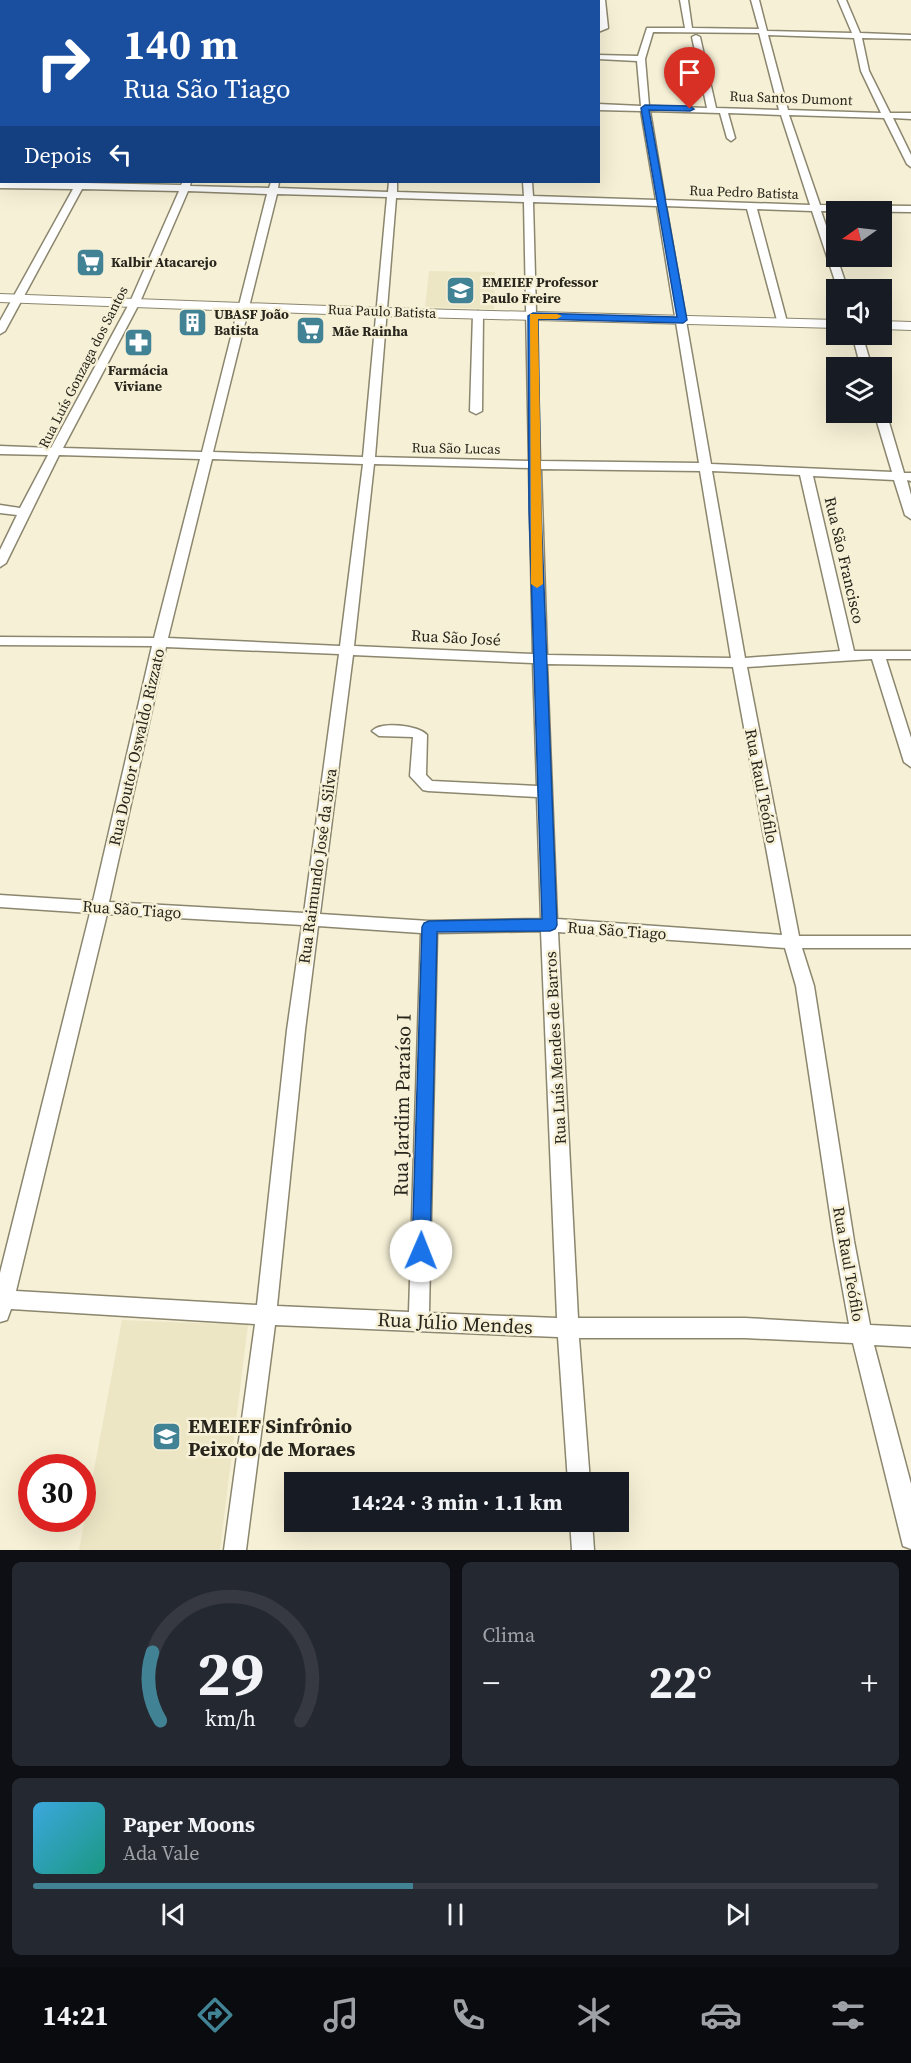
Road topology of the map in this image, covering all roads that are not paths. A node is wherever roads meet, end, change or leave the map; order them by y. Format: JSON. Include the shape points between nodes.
{"nodes":[{"id":1,"x":601,"y":0,"type":"edge"},
{"id":2,"x":684,"y":0,"type":"edge"},
{"id":3,"x":755,"y":0,"type":"edge"},
{"id":4,"x":842,"y":0,"type":"edge"},
{"id":5,"x":600,"y":30,"type":"edge"},
{"id":6,"x":689,"y":30,"type":"junction"},
{"id":7,"x":763,"y":32,"type":"junction"},
{"id":8,"x":857,"y":35,"type":"junction"},
{"id":9,"x":911,"y":37,"type":"edge"},
{"id":10,"x":696,"y":38,"type":"dead end"},
{"id":11,"x":600,"y":57,"type":"edge"},
{"id":12,"x":641,"y":59,"type":"junction"},
{"id":13,"x":600,"y":107,"type":"edge"},
{"id":14,"x":645,"y":108,"type":"junction"},
{"id":15,"x":712,"y":109,"type":"junction"},
{"id":16,"x":723,"y":109,"type":"junction"},
{"id":17,"x":784,"y":111,"type":"junction"},
{"id":18,"x":886,"y":115,"type":"junction"},
{"id":19,"x":911,"y":116,"type":"edge"},
{"id":20,"x":731,"y":138,"type":"dead end"},
{"id":21,"x":911,"y":164,"type":"edge"},
{"id":22,"x":528,"y":183,"type":"edge"},
{"id":23,"x":80,"y":184,"type":"edge"},
{"id":24,"x":186,"y":185,"type":"edge"},
{"id":25,"x":0,"y":186,"type":"edge"},
{"id":26,"x":274,"y":187,"type":"edge"},
{"id":27,"x":392,"y":189,"type":"edge"},
{"id":28,"x":528,"y":198,"type":"junction"},
{"id":29,"x":660,"y":202,"type":"junction"},
{"id":30,"x":752,"y":205,"type":"junction"},
{"id":31,"x":817,"y":208,"type":"junction"},
{"id":32,"x":911,"y":209,"type":"edge"},
{"id":33,"x":840,"y":279,"type":"edge"},
{"id":34,"x":0,"y":298,"type":"edge"},
{"id":35,"x":18,"y":299,"type":"junction"},
{"id":36,"x":135,"y":302,"type":"junction"},
{"id":37,"x":245,"y":306,"type":"junction"},
{"id":38,"x":382,"y":312,"type":"junction"},
{"id":39,"x":478,"y":314,"type":"junction"},
{"id":40,"x":533,"y":316,"type":"junction"},
{"id":41,"x":683,"y":320,"type":"junction"},
{"id":42,"x":783,"y":322,"type":"junction"},
{"id":43,"x":826,"y":324,"type":"edge"},
{"id":44,"x":892,"y":325,"type":"edge"},
{"id":45,"x":911,"y":326,"type":"edge"},
{"id":46,"x":0,"y":331,"type":"edge"},
{"id":47,"x":476,"y":411,"type":"dead end"},
{"id":48,"x":884,"y":423,"type":"edge"},
{"id":49,"x":0,"y":450,"type":"edge"},
{"id":50,"x":57,"y":452,"type":"junction"},
{"id":51,"x":206,"y":456,"type":"junction"},
{"id":52,"x":369,"y":460,"type":"junction"},
{"id":53,"x":535,"y":465,"type":"junction"},
{"id":54,"x":706,"y":466,"type":"junction"},
{"id":55,"x":806,"y":473,"type":"junction"},
{"id":56,"x":905,"y":477,"type":"edge"},
{"id":57,"x":0,"y":510,"type":"edge"},
{"id":58,"x":26,"y":512,"type":"junction"},
{"id":59,"x":911,"y":515,"type":"edge"},
{"id":60,"x":0,"y":563,"type":"edge"},
{"id":61,"x":0,"y":641,"type":"edge"},
{"id":62,"x":160,"y":642,"type":"junction"},
{"id":63,"x":345,"y":650,"type":"junction"},
{"id":64,"x":848,"y":655,"type":"junction"},
{"id":65,"x":911,"y":655,"type":"edge"},
{"id":66,"x":878,"y":656,"type":"junction"},
{"id":67,"x":540,"y":659,"type":"junction"},
{"id":68,"x":739,"y":663,"type":"junction"},
{"id":69,"x":379,"y":731,"type":"dead end"},
{"id":70,"x":911,"y":762,"type":"edge"},
{"id":71,"x":544,"y":792,"type":"junction"},
{"id":72,"x":0,"y":901,"type":"edge"},
{"id":73,"x":100,"y":907,"type":"junction"},
{"id":74,"x":309,"y":920,"type":"junction"},
{"id":75,"x":550,"y":925,"type":"junction"},
{"id":76,"x":429,"y":927,"type":"junction"},
{"id":77,"x":792,"y":942,"type":"junction"},
{"id":78,"x":911,"y":942,"type":"edge"},
{"id":79,"x":1,"y":1304,"type":"edge"},
{"id":80,"x":266,"y":1315,"type":"junction"},
{"id":81,"x":419,"y":1320,"type":"junction"},
{"id":82,"x":568,"y":1328,"type":"junction"},
{"id":83,"x":861,"y":1334,"type":"junction"},
{"id":84,"x":911,"y":1337,"type":"edge"},
{"id":85,"x":578,"y":1472,"type":"edge"},
{"id":86,"x":582,"y":1532,"type":"edge"},
{"id":87,"x":911,"y":1538,"type":"edge"},
{"id":88,"x":235,"y":1550,"type":"edge"},
{"id":89,"x":583,"y":1550,"type":"edge"}],
"edges":[{"from":1,"to":5,"type":"street"},
{"from":2,"to":6,"type":"street"},
{"from":3,"to":7,"type":"street"},
{"from":4,"to":8,"type":"street"},
{"from":6,"to":7,"type":"street"},
{"from":6,"to":12,"type":"street","name":"Rua Raul Teófilo","via":[[650,30]]},
{"from":7,"to":8,"type":"street"},
{"from":7,"to":17,"type":"street"},
{"from":8,"to":9,"type":"street"},
{"from":8,"to":18,"type":"street","via":[[865,71]]},
{"from":10,"to":15,"type":"street"},
{"from":11,"to":12,"type":"street"},
{"from":12,"to":14,"type":"street","name":"Rua Raul Teófilo"},
{"from":13,"to":14,"type":"street","name":"Rua Santos Dumont"},
{"from":14,"to":15,"type":"street","name":"Rua Santos Dumont"},
{"from":14,"to":29,"type":"street","name":"Rua Raul Teófilo"},
{"from":15,"to":16,"type":"street","name":"Rua Santos Dumont"},
{"from":16,"to":17,"type":"street","name":"Rua Santos Dumont"},
{"from":16,"to":20,"type":"street"},
{"from":17,"to":18,"type":"street","name":"Rua Santos Dumont"},
{"from":17,"to":31,"type":"street"},
{"from":18,"to":19,"type":"street","name":"Rua Santos Dumont"},
{"from":18,"to":21,"type":"street"},
{"from":22,"to":28,"type":"street","name":"Rua Luís Mendes de Barros"},
{"from":23,"to":24,"type":"street","name":"Rua Pedro Batista"},
{"from":23,"to":25,"type":"street","name":"Rua Pedro Batista"},
{"from":23,"to":35,"type":"street"},
{"from":24,"to":26,"type":"street","name":"Rua Pedro Batista"},
{"from":24,"to":36,"type":"street","name":"Rua Luís Gonzaga dos Santos"},
{"from":26,"to":27,"type":"street","name":"Rua Pedro Batista"},
{"from":26,"to":37,"type":"street","name":"Rua Doutor Oswaldo Rizzato"},
{"from":27,"to":28,"type":"street","name":"Rua Pedro Batista"},
{"from":27,"to":38,"type":"street","name":"Rua Raimundo José da Silva"},
{"from":28,"to":29,"type":"street","name":"Rua Pedro Batista"},
{"from":28,"to":40,"type":"street","name":"Rua Luís Mendes de Barros"},
{"from":29,"to":30,"type":"street","name":"Rua Pedro Batista"},
{"from":29,"to":41,"type":"street","name":"Rua Raul Teófilo"},
{"from":30,"to":31,"type":"street","name":"Rua Pedro Batista"},
{"from":30,"to":42,"type":"street"},
{"from":31,"to":32,"type":"street","name":"Rua Pedro Batista"},
{"from":31,"to":33,"type":"street"},
{"from":34,"to":35,"type":"street","name":"Rua Paulo Batista"},
{"from":35,"to":36,"type":"street","name":"Rua Paulo Batista"},
{"from":35,"to":46,"type":"street"},
{"from":36,"to":37,"type":"street","name":"Rua Paulo Batista"},
{"from":36,"to":50,"type":"street","name":"Rua Luís Gonzaga dos Santos"},
{"from":37,"to":38,"type":"street","name":"Rua Paulo Batista"},
{"from":37,"to":51,"type":"street","name":"Rua Doutor Oswaldo Rizzato"},
{"from":38,"to":39,"type":"street","name":"Rua Paulo Batista"},
{"from":38,"to":52,"type":"street","name":"Rua Raimundo José da Silva"},
{"from":39,"to":40,"type":"street","name":"Rua Paulo Batista"},
{"from":39,"to":47,"type":"street"},
{"from":40,"to":41,"type":"street","name":"Rua Paulo Batista"},
{"from":40,"to":53,"type":"street","name":"Rua Luís Mendes de Barros"},
{"from":41,"to":42,"type":"street","name":"Rua Paulo Batista"},
{"from":41,"to":54,"type":"street","name":"Rua Raul Teófilo"},
{"from":42,"to":43,"type":"street","name":"Rua Paulo Batista"},
{"from":44,"to":45,"type":"street"},
{"from":48,"to":56,"type":"street"},
{"from":49,"to":50,"type":"street","name":"Rua São Lucas"},
{"from":50,"to":51,"type":"street","name":"Rua São Lucas"},
{"from":50,"to":58,"type":"street","name":"Rua Luís Gonzaga dos Santos"},
{"from":51,"to":52,"type":"street","name":"Rua São Lucas"},
{"from":51,"to":62,"type":"street","name":"Rua Doutor Oswaldo Rizzato"},
{"from":52,"to":53,"type":"street","name":"Rua São Lucas"},
{"from":52,"to":63,"type":"street","name":"Rua Raimundo José da Silva"},
{"from":53,"to":54,"type":"street","name":"Rua São Lucas"},
{"from":53,"to":67,"type":"street","name":"Rua Luís Mendes de Barros"},
{"from":54,"to":55,"type":"street","name":"Rua São Lucas"},
{"from":54,"to":68,"type":"street","name":"Rua Raul Teófilo"},
{"from":55,"to":56,"type":"street","name":"Rua São Lucas"},
{"from":55,"to":64,"type":"street","name":"Rua São Francisco"},
{"from":56,"to":59,"type":"street"},
{"from":57,"to":58,"type":"street"},
{"from":58,"to":60,"type":"street","name":"Rua Luís Gonzaga dos Santos"},
{"from":61,"to":62,"type":"street","name":"Rua São José"},
{"from":62,"to":63,"type":"street","name":"Rua São José"},
{"from":62,"to":73,"type":"street","name":"Rua Doutor Oswaldo Rizzato"},
{"from":63,"to":67,"type":"street","name":"Rua São José"},
{"from":63,"to":74,"type":"street","name":"Rua Raimundo José da Silva"},
{"from":64,"to":66,"type":"street","name":"Rua São José"},
{"from":64,"to":68,"type":"street","name":"Rua São José"},
{"from":65,"to":66,"type":"street","name":"Rua São José"},
{"from":66,"to":70,"type":"street"},
{"from":67,"to":68,"type":"street","name":"Rua São José"},
{"from":67,"to":71,"type":"street","name":"Rua Luís Mendes de Barros"},
{"from":68,"to":77,"type":"street","name":"Rua Raul Teófilo"},
{"from":69,"to":71,"type":"street","via":[[412,731],[420,735],[418,776],[428,786]]},
{"from":71,"to":75,"type":"street","name":"Rua Luís Mendes de Barros"},
{"from":72,"to":73,"type":"street","name":"Rua São Tiago"},
{"from":73,"to":74,"type":"street","name":"Rua São Tiago"},
{"from":73,"to":79,"type":"street","name":"Rua Doutor Oswaldo Rizzato"},
{"from":74,"to":76,"type":"street","name":"Rua São Tiago"},
{"from":74,"to":80,"type":"street","name":"Rua Raimundo José da Silva"},
{"from":75,"to":76,"type":"street","name":"Rua São Tiago"},
{"from":75,"to":77,"type":"street","name":"Rua São Tiago"},
{"from":75,"to":82,"type":"street","name":"Rua Luís Mendes de Barros"},
{"from":76,"to":81,"type":"street","name":"Rua Jardim Paraíso I"},
{"from":77,"to":78,"type":"street","name":"Rua São Tiago"},
{"from":77,"to":83,"type":"street","name":"Rua Raul Teófilo","via":[[805,986]]},
{"from":79,"to":80,"type":"street","name":"Rua Júlio Mendes"},
{"from":80,"to":81,"type":"street","name":"Rua Júlio Mendes"},
{"from":80,"to":88,"type":"street","name":"Rua Raimundo José da Silva"},
{"from":81,"to":82,"type":"street","name":"Rua Júlio Mendes"},
{"from":82,"to":83,"type":"street","name":"Rua Júlio Mendes","via":[[745,1328]]},
{"from":82,"to":85,"type":"street","name":"Rua Luís Mendes de Barros"},
{"from":83,"to":84,"type":"street","name":"Rua Júlio Mendes"},
{"from":83,"to":87,"type":"street","name":"Rua Raul Teófilo"},
{"from":86,"to":89,"type":"street"}]}
